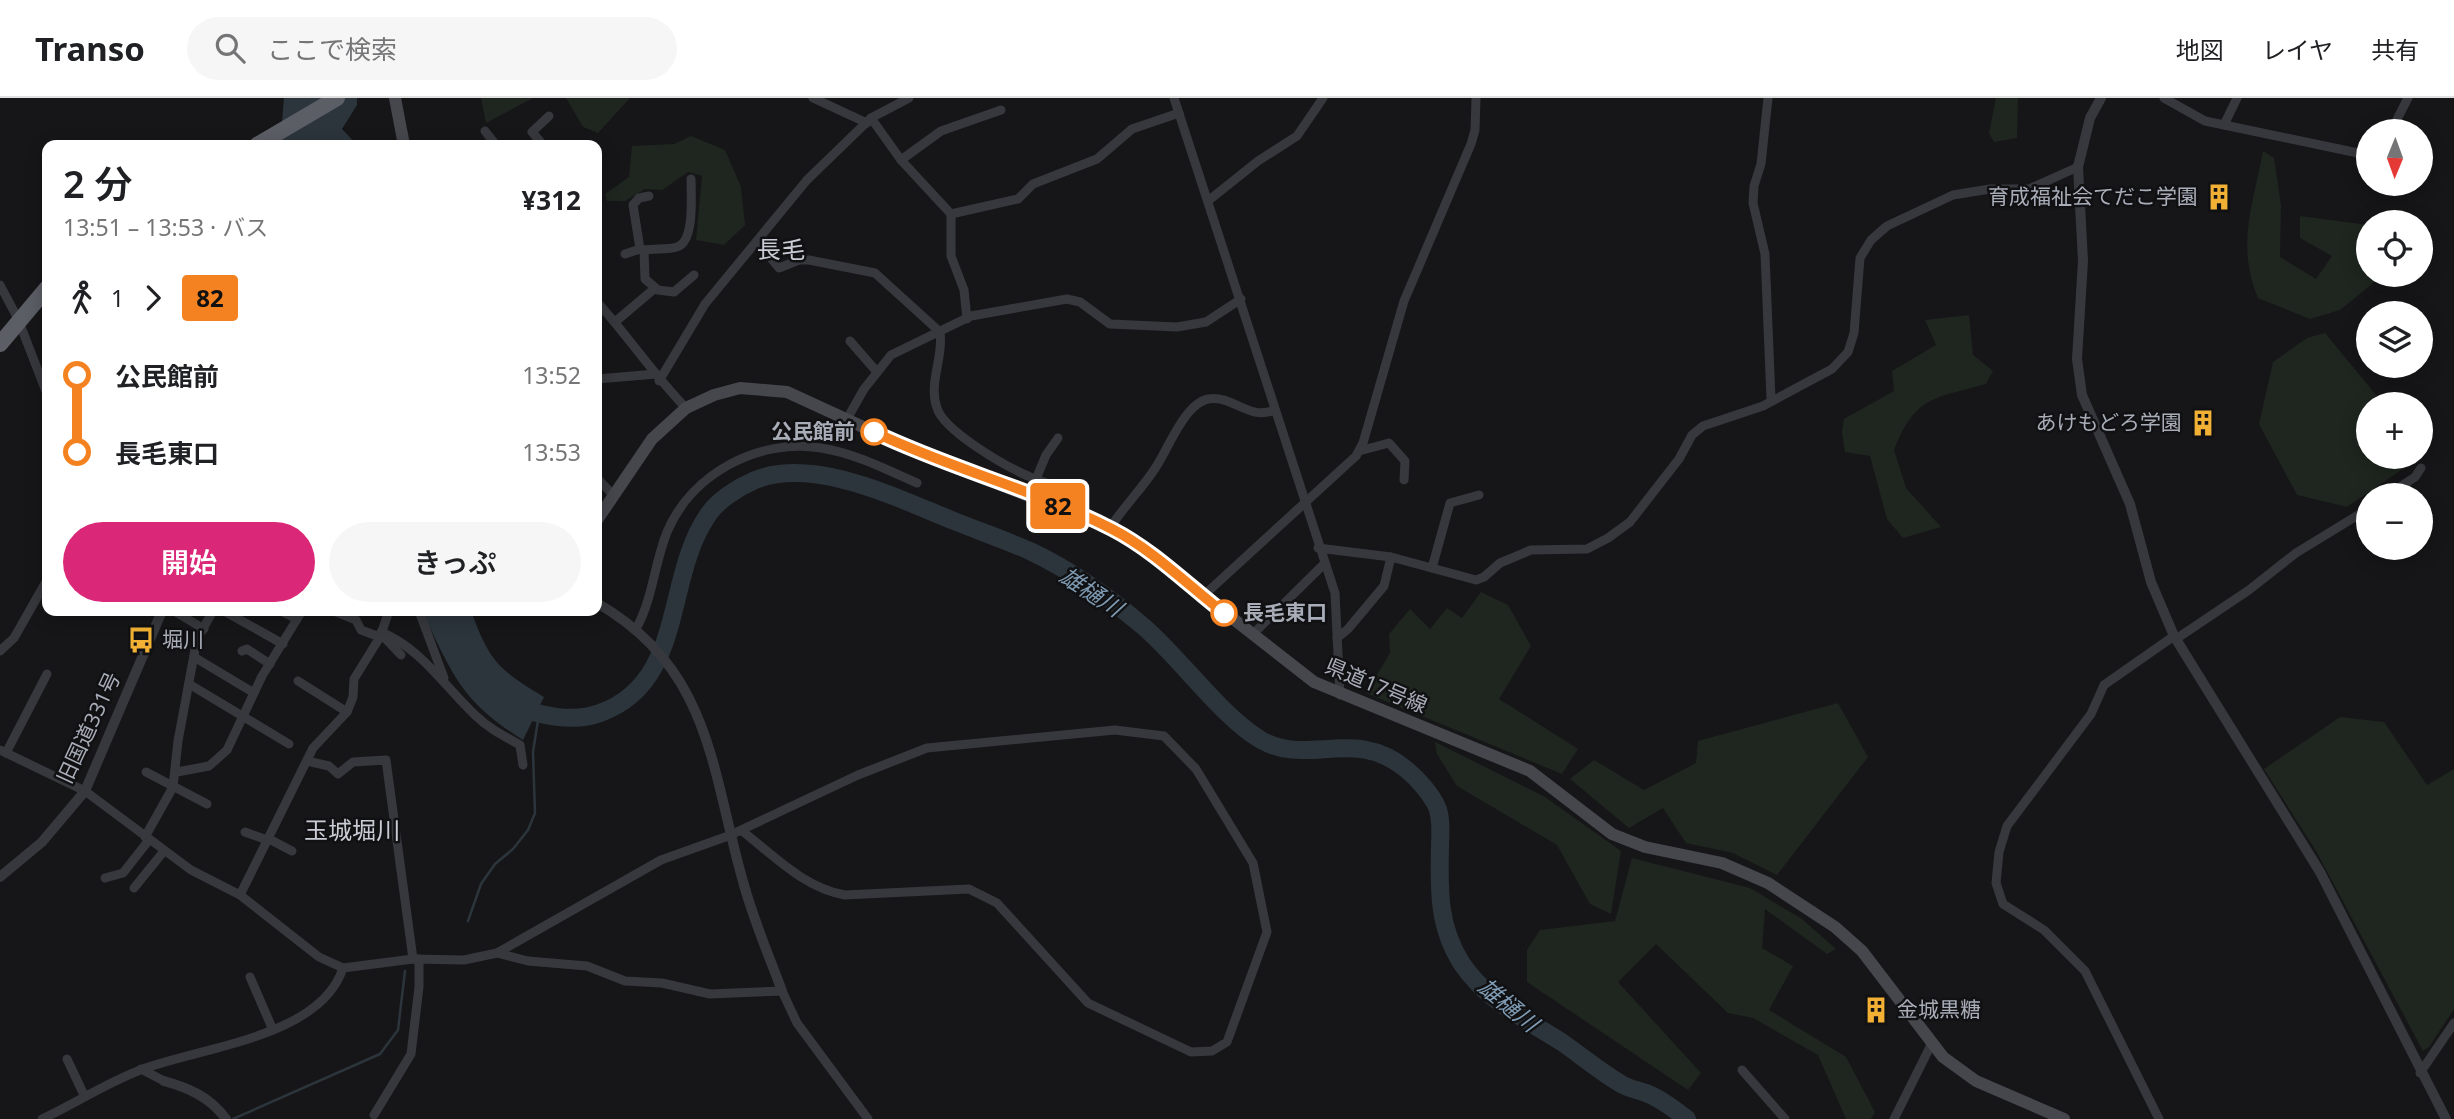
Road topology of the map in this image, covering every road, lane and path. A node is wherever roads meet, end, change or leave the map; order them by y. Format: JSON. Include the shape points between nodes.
{"nodes":[{"id":1,"x":337,"y":98,"type":"edge"},
{"id":2,"x":396,"y":98,"type":"edge"},
{"id":3,"x":813,"y":98,"type":"edge"},
{"id":4,"x":909,"y":98,"type":"edge"},
{"id":5,"x":1174,"y":98,"type":"edge"},
{"id":6,"x":1323,"y":98,"type":"edge"},
{"id":7,"x":1476,"y":98,"type":"edge"},
{"id":8,"x":1768,"y":98,"type":"edge"},
{"id":9,"x":2101,"y":98,"type":"edge"},
{"id":10,"x":2164,"y":98,"type":"edge"},
{"id":11,"x":2237,"y":98,"type":"edge"},
{"id":12,"x":2408,"y":98,"type":"edge"},
{"id":13,"x":1000,"y":110,"type":"dead end"},
{"id":14,"x":1179,"y":113,"type":"junction"},
{"id":15,"x":549,"y":116,"type":"dead end"},
{"id":16,"x":2397,"y":119,"type":"edge"},
{"id":17,"x":869,"y":120,"type":"junction"},
{"id":18,"x":2224,"y":125,"type":"junction"},
{"id":19,"x":485,"y":131,"type":"dead end"},
{"id":20,"x":266,"y":140,"type":"edge"},
{"id":21,"x":403,"y":140,"type":"edge"},
{"id":22,"x":492,"y":140,"type":"edge"},
{"id":23,"x":539,"y":140,"type":"edge"},
{"id":24,"x":2356,"y":153,"type":"edge"},
{"id":25,"x":901,"y":160,"type":"junction"},
{"id":26,"x":2078,"y":167,"type":"junction"},
{"id":27,"x":691,"y":179,"type":"dead end"},
{"id":28,"x":649,"y":196,"type":"dead end"},
{"id":29,"x":1208,"y":201,"type":"junction"},
{"id":30,"x":951,"y":214,"type":"junction"},
{"id":31,"x":757,"y":241,"type":"junction"},
{"id":32,"x":642,"y":249,"type":"junction"},
{"id":33,"x":625,"y":254,"type":"dead end"},
{"id":34,"x":694,"y":275,"type":"dead end"},
{"id":35,"x":0,"y":285,"type":"edge"},
{"id":36,"x":654,"y":289,"type":"junction"},
{"id":37,"x":42,"y":293,"type":"edge"},
{"id":38,"x":1241,"y":299,"type":"junction"},
{"id":39,"x":602,"y":308,"type":"edge"},
{"id":40,"x":18,"y":319,"type":"junction"},
{"id":41,"x":967,"y":319,"type":"junction"},
{"id":42,"x":615,"y":322,"type":"junction"},
{"id":43,"x":940,"y":332,"type":"junction"},
{"id":44,"x":850,"y":341,"type":"dead end"},
{"id":45,"x":0,"y":344,"type":"edge"},
{"id":46,"x":877,"y":372,"type":"junction"},
{"id":47,"x":658,"y":377,"type":"junction"},
{"id":48,"x":42,"y":379,"type":"edge"},
{"id":49,"x":602,"y":379,"type":"edge"},
{"id":50,"x":1771,"y":399,"type":"junction"},
{"id":51,"x":686,"y":408,"type":"junction"},
{"id":52,"x":1275,"y":410,"type":"junction"},
{"id":53,"x":847,"y":419,"type":"junction"},
{"id":54,"x":1058,"y":438,"type":"dead end"},
{"id":55,"x":1358,"y":451,"type":"junction"},
{"id":56,"x":2420,"y":469,"type":"edge"},
{"id":57,"x":1036,"y":479,"type":"junction"},
{"id":58,"x":1404,"y":480,"type":"dead end"},
{"id":59,"x":918,"y":482,"type":"dead end"},
{"id":60,"x":602,"y":483,"type":"edge"},
{"id":61,"x":2406,"y":483,"type":"edge"},
{"id":62,"x":1479,"y":495,"type":"dead end"},
{"id":63,"x":614,"y":496,"type":"junction"},
{"id":64,"x":1304,"y":504,"type":"junction"},
{"id":65,"x":1065,"y":509,"type":"junction"},
{"id":66,"x":602,"y":513,"type":"edge"},
{"id":67,"x":2356,"y":516,"type":"edge"},
{"id":68,"x":1110,"y":528,"type":"junction"},
{"id":69,"x":1318,"y":548,"type":"junction"},
{"id":70,"x":1391,"y":558,"type":"junction"},
{"id":71,"x":1324,"y":564,"type":"junction"},
{"id":72,"x":1433,"y":568,"type":"junction"},
{"id":73,"x":42,"y":589,"type":"edge"},
{"id":74,"x":1203,"y":596,"type":"junction"},
{"id":75,"x":602,"y":606,"type":"edge"},
{"id":76,"x":160,"y":616,"type":"edge"},
{"id":77,"x":182,"y":616,"type":"edge"},
{"id":78,"x":210,"y":616,"type":"edge"},
{"id":79,"x":233,"y":616,"type":"edge"},
{"id":80,"x":299,"y":616,"type":"edge"},
{"id":81,"x":346,"y":616,"type":"edge"},
{"id":82,"x":387,"y":616,"type":"edge"},
{"id":83,"x":421,"y":616,"type":"edge"},
{"id":84,"x":204,"y":629,"type":"junction"},
{"id":85,"x":636,"y":629,"type":"junction"},
{"id":86,"x":380,"y":634,"type":"junction"},
{"id":87,"x":1252,"y":635,"type":"junction"},
{"id":88,"x":1337,"y":638,"type":"junction"},
{"id":89,"x":2175,"y":638,"type":"junction"},
{"id":90,"x":283,"y":644,"type":"junction"},
{"id":91,"x":0,"y":651,"type":"edge"},
{"id":92,"x":243,"y":651,"type":"dead end"},
{"id":93,"x":401,"y":655,"type":"dead end"},
{"id":94,"x":194,"y":657,"type":"junction"},
{"id":95,"x":270,"y":664,"type":"junction"},
{"id":96,"x":47,"y":674,"type":"dead end"},
{"id":97,"x":298,"y":681,"type":"dead end"},
{"id":98,"x":445,"y":681,"type":"junction"},
{"id":99,"x":189,"y":684,"type":"junction"},
{"id":100,"x":254,"y":693,"type":"junction"},
{"id":101,"x":1340,"y":695,"type":"junction"},
{"id":102,"x":347,"y":712,"type":"junction"},
{"id":103,"x":243,"y":718,"type":"junction"},
{"id":104,"x":289,"y":744,"type":"dead end"},
{"id":105,"x":3,"y":752,"type":"edge"},
{"id":106,"x":307,"y":761,"type":"junction"},
{"id":107,"x":523,"y":765,"type":"dead end"},
{"id":108,"x":146,"y":772,"type":"dead end"},
{"id":109,"x":177,"y":772,"type":"junction"},
{"id":110,"x":173,"y":787,"type":"junction"},
{"id":111,"x":85,"y":791,"type":"junction"},
{"id":112,"x":207,"y":804,"type":"dead end"},
{"id":113,"x":245,"y":832,"type":"dead end"},
{"id":114,"x":736,"y":832,"type":"junction"},
{"id":115,"x":147,"y":838,"type":"junction"},
{"id":116,"x":268,"y":840,"type":"junction"},
{"id":117,"x":164,"y":851,"type":"junction"},
{"id":118,"x":292,"y":851,"type":"dead end"},
{"id":119,"x":0,"y":877,"type":"edge"},
{"id":120,"x":105,"y":878,"type":"dead end"},
{"id":121,"x":134,"y":888,"type":"dead end"},
{"id":122,"x":240,"y":895,"type":"junction"},
{"id":123,"x":497,"y":953,"type":"junction"},
{"id":124,"x":416,"y":959,"type":"junction"},
{"id":125,"x":343,"y":968,"type":"junction"},
{"id":126,"x":250,"y":977,"type":"dead end"},
{"id":127,"x":782,"y":991,"type":"junction"},
{"id":128,"x":2454,"y":1023,"type":"edge"},
{"id":129,"x":273,"y":1030,"type":"junction"},
{"id":130,"x":1931,"y":1045,"type":"junction"},
{"id":131,"x":67,"y":1059,"type":"dead end"},
{"id":132,"x":141,"y":1069,"type":"junction"},
{"id":133,"x":1742,"y":1070,"type":"dead end"},
{"id":134,"x":2420,"y":1073,"type":"junction"},
{"id":135,"x":164,"y":1081,"type":"joint"},
{"id":136,"x":84,"y":1096,"type":"junction"},
{"id":137,"x":374,"y":1115,"type":"dead end"},
{"id":138,"x":42,"y":1119,"type":"edge"},
{"id":139,"x":226,"y":1119,"type":"edge"},
{"id":140,"x":868,"y":1119,"type":"edge"},
{"id":141,"x":1785,"y":1119,"type":"edge"},
{"id":142,"x":1894,"y":1119,"type":"edge"},
{"id":143,"x":2064,"y":1119,"type":"edge"},
{"id":144,"x":2159,"y":1119,"type":"edge"},
{"id":145,"x":2446,"y":1119,"type":"edge"}],
"edges":[{"from":1,"to":20,"type":"highway"},
{"from":2,"to":21,"type":"main road"},
{"from":3,"to":17,"type":"street"},
{"from":4,"to":17,"type":"street"},
{"from":5,"to":14,"type":"street"},
{"from":6,"to":29,"type":"street","via":[[1297,136]]},
{"from":7,"to":55,"type":"street","via":[[1471,144],[1404,301]]},
{"from":8,"to":50,"type":"street","via":[[1753,203],[1765,254]]},
{"from":9,"to":26,"type":"street","via":[[2090,118]]},
{"from":10,"to":18,"type":"street","via":[[2205,121]]},
{"from":11,"to":18,"type":"street"},
{"from":12,"to":16,"type":"street"},
{"from":13,"to":25,"type":"street","via":[[941,131]]},
{"from":14,"to":29,"type":"street"},
{"from":14,"to":30,"type":"street","via":[[1132,129],[1097,159],[1033,184],[1018,199]]},
{"from":15,"to":23,"type":"street","via":[[532,132]]},
{"from":17,"to":25,"type":"street"},
{"from":17,"to":31,"type":"street","via":[[807,180]]},
{"from":18,"to":24,"type":"street"},
{"from":19,"to":22,"type":"street"},
{"from":25,"to":30,"type":"street"},
{"from":26,"to":50,"type":"street","via":[[2029,189],[1953,195],[1887,226],[1860,258],[1848,352],[1832,369]]},
{"from":26,"to":89,"type":"street","via":[[2083,261],[2078,379],[2130,504],[2151,582]]},
{"from":27,"to":32,"type":"street","via":[[690,228],[684,242],[678,247]]},
{"from":28,"to":32,"type":"street","via":[[633,205]]},
{"from":29,"to":38,"type":"street"},
{"from":30,"to":41,"type":"street","via":[[951,256],[964,290]]},
{"from":31,"to":43,"type":"street","via":[[779,268],[809,260],[875,273]]},
{"from":31,"to":47,"type":"street","via":[[705,304]]},
{"from":32,"to":33,"type":"street"},
{"from":32,"to":36,"type":"street","via":[[645,279]]},
{"from":34,"to":36,"type":"street","via":[[674,292]]},
{"from":35,"to":40,"type":"street"},
{"from":36,"to":42,"type":"street"},
{"from":37,"to":40,"type":"highway"},
{"from":38,"to":41,"type":"street","via":[[1206,322],[1177,327],[1110,324],[1080,302],[1067,299]]},
{"from":38,"to":52,"type":"street"},
{"from":39,"to":42,"type":"street"},
{"from":40,"to":45,"type":"highway"},
{"from":40,"to":48,"type":"street"},
{"from":41,"to":43,"type":"street"},
{"from":42,"to":47,"type":"street"},
{"from":43,"to":46,"type":"street","via":[[891,355]]},
{"from":43,"to":57,"type":"street","via":[[934,381],[940,416],[955,432]]},
{"from":44,"to":46,"type":"street"},
{"from":46,"to":53,"type":"street"},
{"from":47,"to":49,"type":"street"},
{"from":47,"to":51,"type":"street"},
{"from":50,"to":72,"type":"street","via":[[1763,406],[1703,426],[1630,522],[1587,549],[1531,550],[1476,580]]},
{"from":51,"to":53,"type":"main road","name":"県道17号線","via":[[740,388],[763,388],[787,392]]},
{"from":51,"to":63,"type":"main road","name":"県道17号線","via":[[660,429]]},
{"from":52,"to":64,"type":"street"},
{"from":52,"to":68,"type":"street","via":[[1251,413],[1224,400],[1206,399],[1198,404]]},
{"from":53,"to":65,"type":"main road","name":"県道17号線","via":[[924,455]]},
{"from":54,"to":57,"type":"street"},
{"from":55,"to":58,"type":"street","via":[[1389,443],[1405,461]]},
{"from":55,"to":64,"type":"street"},
{"from":56,"to":61,"type":"street"},
{"from":57,"to":65,"type":"street","via":[[1068,492]]},
{"from":59,"to":85,"type":"street","via":[[819,447],[769,449],[735,461],[698,488],[677,513],[667,533],[648,607]]},
{"from":60,"to":63,"type":"street"},
{"from":62,"to":72,"type":"street","via":[[1450,503]]},
{"from":63,"to":66,"type":"main road","name":"県道17号線"},
{"from":64,"to":69,"type":"street"},
{"from":64,"to":74,"type":"street"},
{"from":65,"to":68,"type":"main road","name":"県道17号線"},
{"from":67,"to":89,"type":"street"},
{"from":68,"to":74,"type":"main road","name":"県道17号線"},
{"from":69,"to":70,"type":"street"},
{"from":69,"to":71,"type":"street"},
{"from":70,"to":72,"type":"street"},
{"from":70,"to":88,"type":"street","via":[[1384,586]]},
{"from":71,"to":87,"type":"street"},
{"from":71,"to":88,"type":"street","via":[[1335,593]]},
{"from":73,"to":91,"type":"street","via":[[13,638]]},
{"from":74,"to":87,"type":"main road","name":"県道17号線"},
{"from":75,"to":85,"type":"street"},
{"from":76,"to":111,"type":"street","name":"旧国道331号"},
{"from":77,"to":84,"type":"street"},
{"from":78,"to":84,"type":"street"},
{"from":79,"to":90,"type":"street"},
{"from":80,"to":90,"type":"street"},
{"from":81,"to":86,"type":"street","via":[[356,620],[361,630]]},
{"from":82,"to":86,"type":"street"},
{"from":83,"to":98,"type":"street"},
{"from":84,"to":94,"type":"street"},
{"from":85,"to":114,"type":"street","via":[[666,658],[685,686],[704,726]]},
{"from":86,"to":93,"type":"street"},
{"from":86,"to":98,"type":"street","via":[[397,638]]},
{"from":86,"to":102,"type":"street","via":[[354,679]]},
{"from":87,"to":101,"type":"main road","name":"県道17号線","via":[[1297,671]]},
{"from":88,"to":101,"type":"street"},
{"from":89,"to":134,"type":"street","via":[[2320,872]]},
{"from":89,"to":144,"type":"street","via":[[2104,685],[2091,714],[2007,826],[1996,883],[2003,904],[2044,930],[2085,971]]},
{"from":90,"to":95,"type":"street"},
{"from":92,"to":95,"type":"street","via":[[247,649]]},
{"from":94,"to":99,"type":"street"},
{"from":94,"to":100,"type":"street"},
{"from":95,"to":100,"type":"street"},
{"from":96,"to":105,"type":"street"},
{"from":97,"to":102,"type":"street"},
{"from":98,"to":107,"type":"street","via":[[491,729],[520,745]]},
{"from":99,"to":103,"type":"street"},
{"from":99,"to":109,"type":"street"},
{"from":100,"to":103,"type":"street"},
{"from":101,"to":130,"type":"main road","name":"県道17号線","via":[[1530,771],[1597,824],[1629,841],[1722,863],[1768,883],[1835,927],[1862,951]]},
{"from":102,"to":106,"type":"street","via":[[313,748]]},
{"from":103,"to":104,"type":"street"},
{"from":103,"to":109,"type":"street","via":[[227,750],[209,766]]},
{"from":105,"to":111,"type":"street"},
{"from":106,"to":116,"type":"street"},
{"from":106,"to":124,"type":"street","via":[[329,766],[338,774],[353,762],[386,760]]},
{"from":108,"to":110,"type":"street"},
{"from":109,"to":110,"type":"street"},
{"from":110,"to":112,"type":"street"},
{"from":110,"to":115,"type":"street"},
{"from":111,"to":115,"type":"street"},
{"from":111,"to":119,"type":"street","name":"旧国道331号","via":[[42,842]]},
{"from":113,"to":116,"type":"street"},
{"from":114,"to":114,"type":"street","via":[[927,748],[1115,730],[1164,736],[1196,769],[1253,863],[1267,932],[1227,1042],[1212,1051],[1191,1052],[1087,1003],[997,903],[969,889],[831,892],[815,887]]},
{"from":114,"to":123,"type":"street","via":[[661,860]]},
{"from":114,"to":127,"type":"street","via":[[744,888]]},
{"from":115,"to":117,"type":"street"},
{"from":115,"to":120,"type":"street","via":[[123,873]]},
{"from":116,"to":118,"type":"street"},
{"from":116,"to":122,"type":"street"},
{"from":117,"to":121,"type":"street"},
{"from":117,"to":122,"type":"street"},
{"from":122,"to":125,"type":"street","via":[[319,957]]},
{"from":123,"to":124,"type":"street","via":[[464,960]]},
{"from":123,"to":127,"type":"street","via":[[587,966],[625,981],[662,983],[710,994]]},
{"from":124,"to":125,"type":"street"},
{"from":124,"to":137,"type":"street","via":[[411,1054]]},
{"from":125,"to":129,"type":"street","via":[[329,994]]},
{"from":126,"to":129,"type":"street"},
{"from":127,"to":140,"type":"street","via":[[797,1023]]},
{"from":128,"to":134,"type":"street"},
{"from":129,"to":132,"type":"street"},
{"from":130,"to":142,"type":"street"},
{"from":130,"to":143,"type":"main road","name":"県道17号線","via":[[1976,1081]]},
{"from":131,"to":136,"type":"street"},
{"from":132,"to":135,"type":"street"},
{"from":132,"to":136,"type":"street"},
{"from":133,"to":141,"type":"street"},
{"from":134,"to":145,"type":"street"},
{"from":135,"to":139,"type":"street","via":[[189,1088]]},
{"from":136,"to":138,"type":"street"}]}
